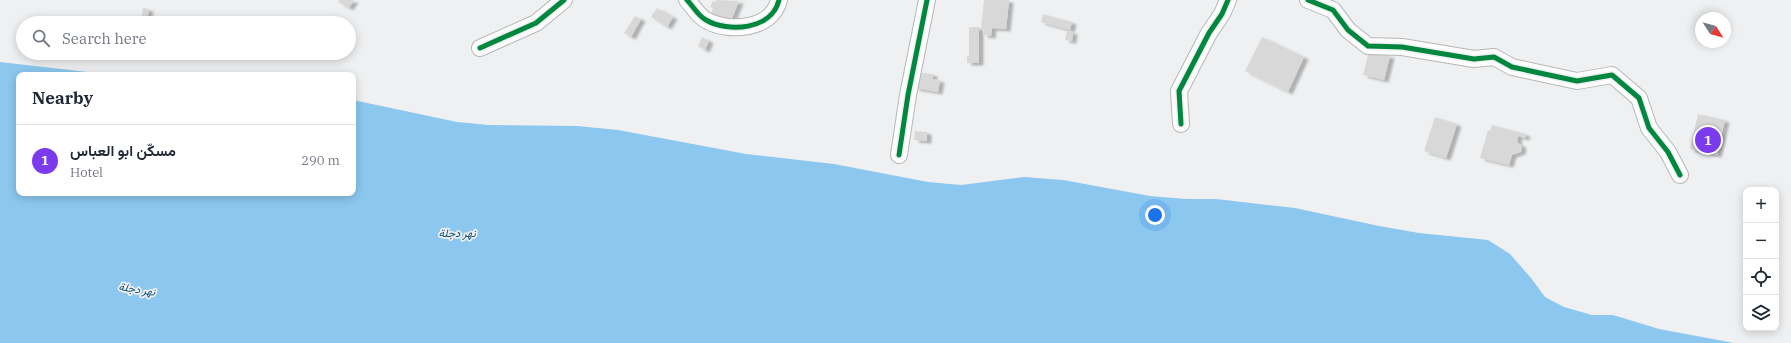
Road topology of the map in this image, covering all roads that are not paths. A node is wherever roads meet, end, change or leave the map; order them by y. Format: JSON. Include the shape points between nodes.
{"nodes":[{"id":1,"x":564,"y":0,"type":"edge"},
{"id":2,"x":687,"y":0,"type":"edge"},
{"id":3,"x":779,"y":0,"type":"edge"},
{"id":4,"x":927,"y":0,"type":"edge"},
{"id":5,"x":1228,"y":0,"type":"edge"},
{"id":6,"x":1308,"y":0,"type":"edge"},
{"id":7,"x":480,"y":48,"type":"dead end"},
{"id":8,"x":1181,"y":124,"type":"dead end"},
{"id":9,"x":899,"y":155,"type":"dead end"},
{"id":10,"x":1680,"y":175,"type":"dead end"}],
"edges":[{"from":1,"to":7,"type":"street","via":[[536,23]]},
{"from":2,"to":3,"type":"street","via":[[704,20],[737,28],[759,22],[773,14]]},
{"from":4,"to":9,"type":"street"},
{"from":5,"to":8,"type":"street","via":[[1179,91]]},
{"from":6,"to":10,"type":"street","via":[[1333,10],[1348,30],[1368,46],[1402,47],[1474,59],[1494,57],[1512,67],[1577,81],[1612,75],[1639,98],[1650,128],[1668,152]]}]}
